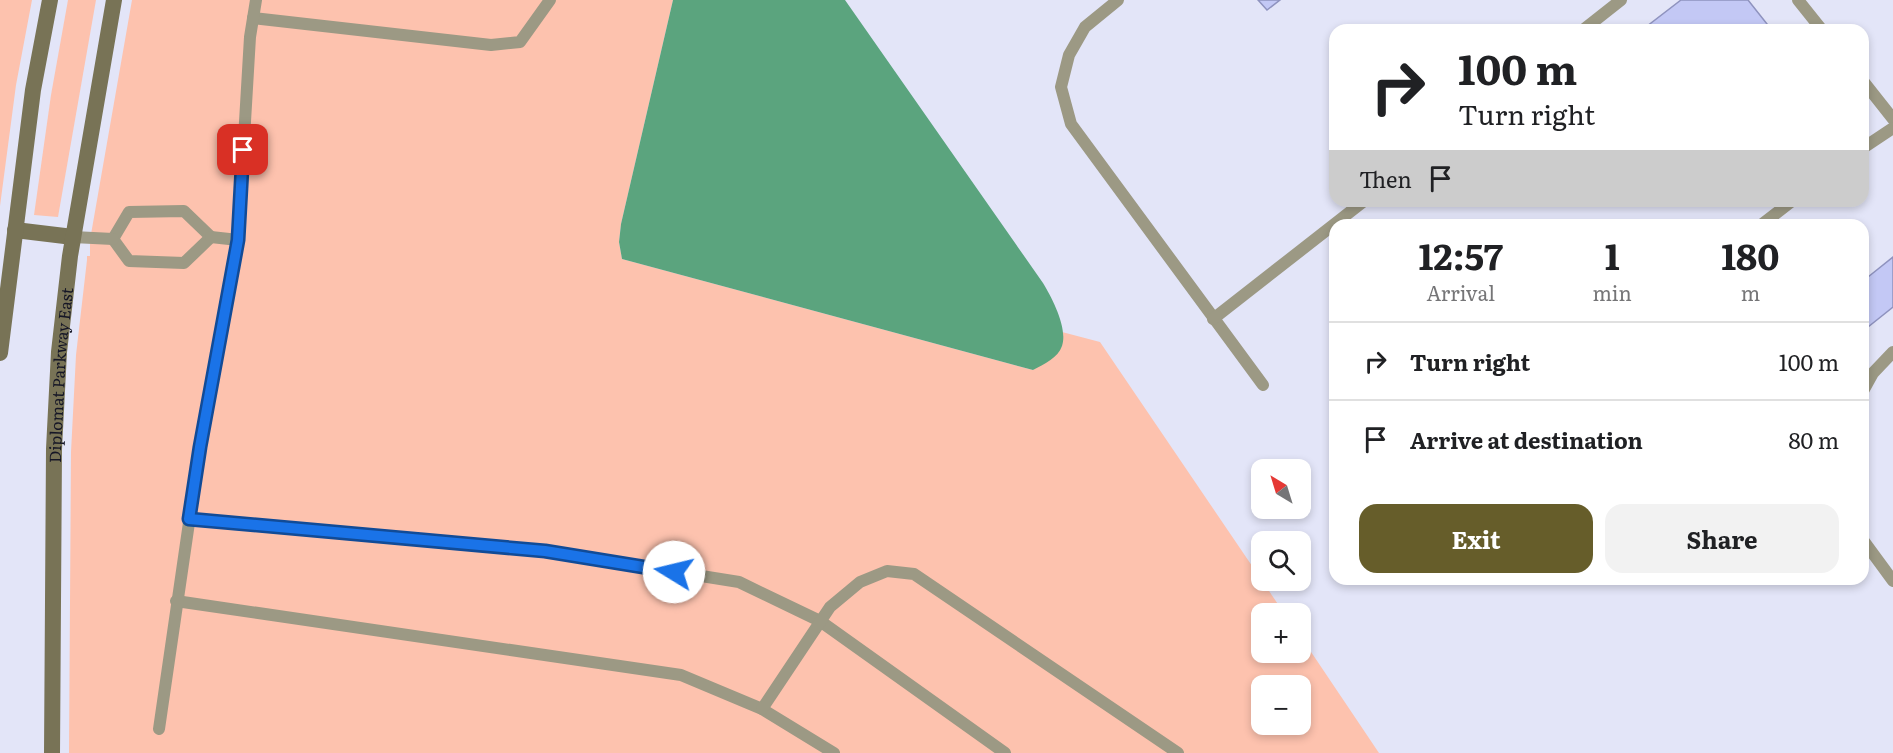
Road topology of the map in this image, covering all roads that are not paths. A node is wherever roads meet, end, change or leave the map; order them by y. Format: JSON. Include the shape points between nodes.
{"nodes":[{"id":1,"x":50,"y":0,"type":"edge"},
{"id":2,"x":114,"y":0,"type":"edge"},
{"id":3,"x":256,"y":0,"type":"edge"},
{"id":4,"x":550,"y":0,"type":"edge"},
{"id":5,"x":1118,"y":0,"type":"edge"},
{"id":6,"x":1621,"y":0,"type":"edge"},
{"id":7,"x":1798,"y":0,"type":"edge"},
{"id":8,"x":253,"y":18,"type":"junction"},
{"id":9,"x":1591,"y":24,"type":"edge"},
{"id":10,"x":1817,"y":24,"type":"edge"},
{"id":11,"x":1869,"y":89,"type":"edge"},
{"id":12,"x":1893,"y":119,"type":"edge"},
{"id":13,"x":1893,"y":128,"type":"edge"},
{"id":14,"x":1869,"y":144,"type":"edge"},
{"id":15,"x":1356,"y":207,"type":"edge"},
{"id":16,"x":1784,"y":207,"type":"edge"},
{"id":17,"x":1341,"y":219,"type":"edge"},
{"id":18,"x":1769,"y":219,"type":"edge"},
{"id":19,"x":1329,"y":228,"type":"edge"},
{"id":20,"x":15,"y":230,"type":"junction"},
{"id":21,"x":73,"y":237,"type":"junction"},
{"id":22,"x":211,"y":237,"type":"junction"},
{"id":23,"x":113,"y":239,"type":"junction"},
{"id":24,"x":238,"y":240,"type":"junction"},
{"id":25,"x":1213,"y":319,"type":"junction"},
{"id":26,"x":1893,"y":352,"type":"edge"},
{"id":27,"x":0,"y":353,"type":"edge"},
{"id":28,"x":1869,"y":380,"type":"edge"},
{"id":29,"x":1263,"y":385,"type":"dead end"},
{"id":30,"x":189,"y":519,"type":"junction"},
{"id":31,"x":1869,"y":548,"type":"edge"},
{"id":32,"x":1893,"y":581,"type":"edge"},
{"id":33,"x":177,"y":602,"type":"junction"},
{"id":34,"x":820,"y":621,"type":"junction"},
{"id":35,"x":762,"y":709,"type":"junction"},
{"id":36,"x":159,"y":729,"type":"dead end"},
{"id":37,"x":52,"y":753,"type":"edge"},
{"id":38,"x":834,"y":753,"type":"edge"},
{"id":39,"x":1005,"y":753,"type":"edge"},
{"id":40,"x":1178,"y":753,"type":"edge"}],
"edges":[{"from":1,"to":20,"type":"main road","via":[[33,90]]},
{"from":2,"to":21,"type":"main road","name":"Diplomat Parkway East"},
{"from":3,"to":8,"type":"lane"},
{"from":4,"to":8,"type":"lane","via":[[520,42],[491,45]]},
{"from":5,"to":25,"type":"lane","via":[[1084,27],[1069,55],[1061,87],[1071,124]]},
{"from":6,"to":9,"type":"lane"},
{"from":7,"to":10,"type":"lane"},
{"from":8,"to":24,"type":"lane"},
{"from":11,"to":12,"type":"lane"},
{"from":13,"to":14,"type":"lane"},
{"from":15,"to":17,"type":"lane"},
{"from":16,"to":18,"type":"lane"},
{"from":19,"to":25,"type":"lane"},
{"from":20,"to":21,"type":"main road"},
{"from":20,"to":27,"type":"main road"},
{"from":21,"to":23,"type":"lane"},
{"from":21,"to":37,"type":"main road","name":"Diplomat Parkway East","via":[[59,352],[54,449]]},
{"from":22,"to":23,"type":"lane","via":[[184,264],[129,261]]},
{"from":22,"to":23,"type":"lane","via":[[184,211],[129,212]]},
{"from":22,"to":24,"type":"lane"},
{"from":24,"to":30,"type":"lane"},
{"from":25,"to":29,"type":"lane"},
{"from":26,"to":28,"type":"lane"},
{"from":30,"to":33,"type":"lane"},
{"from":30,"to":34,"type":"lane","via":[[545,551],[739,582]]},
{"from":31,"to":32,"type":"lane"},
{"from":33,"to":35,"type":"lane","via":[[681,675]]},
{"from":33,"to":36,"type":"lane"},
{"from":34,"to":35,"type":"lane"},
{"from":34,"to":39,"type":"lane"},
{"from":34,"to":40,"type":"lane","via":[[830,607],[860,582],[887,571],[914,574]]},
{"from":35,"to":38,"type":"lane"}]}
